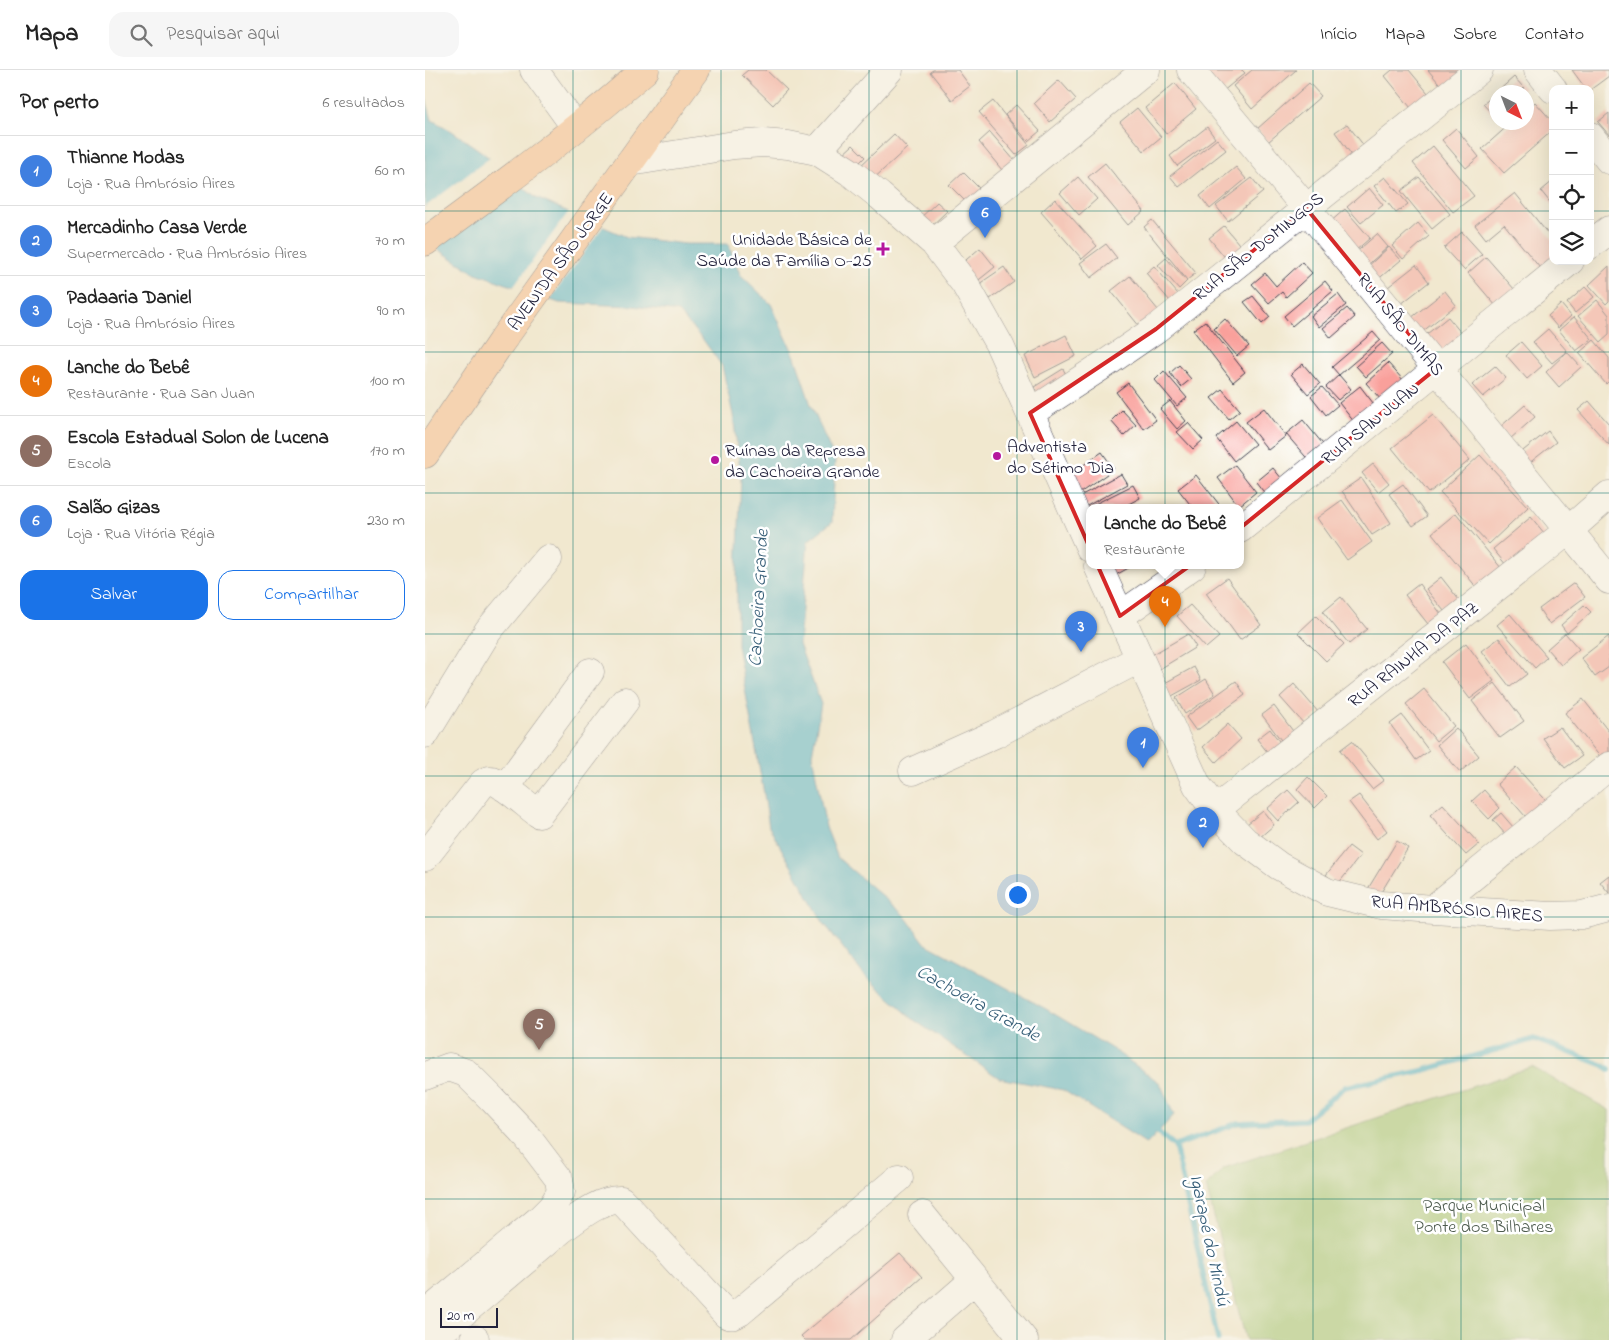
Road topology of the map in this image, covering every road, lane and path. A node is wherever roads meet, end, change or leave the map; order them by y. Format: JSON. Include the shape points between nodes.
{"nodes":[{"id":1,"x":534,"y":70,"type":"edge"},
{"id":2,"x":645,"y":70,"type":"edge"},
{"id":3,"x":696,"y":70,"type":"edge"},
{"id":4,"x":889,"y":70,"type":"edge"},
{"id":5,"x":1146,"y":70,"type":"edge"},
{"id":6,"x":1191,"y":70,"type":"edge"},
{"id":7,"x":1479,"y":70,"type":"edge"},
{"id":8,"x":1538,"y":70,"type":"edge"},
{"id":9,"x":1550,"y":85,"type":"edge"},
{"id":10,"x":576,"y":128,"type":"junction"},
{"id":11,"x":1594,"y":141,"type":"edge"},
{"id":12,"x":817,"y":151,"type":"junction"},
{"id":13,"x":1609,"y":160,"type":"edge"},
{"id":14,"x":631,"y":162,"type":"junction"},
{"id":15,"x":1306,"y":208,"type":"junction"},
{"id":16,"x":1609,"y":230,"type":"edge"},
{"id":17,"x":425,"y":242,"type":"edge"},
{"id":18,"x":1594,"y":242,"type":"edge"},
{"id":19,"x":934,"y":243,"type":"junction"},
{"id":20,"x":1565,"y":265,"type":"edge"},
{"id":21,"x":1437,"y":368,"type":"junction"},
{"id":22,"x":1030,"y":413,"type":"junction"},
{"id":23,"x":425,"y":454,"type":"edge"},
{"id":24,"x":1609,"y":495,"type":"edge"},
{"id":25,"x":1244,"y":526,"type":"edge"},
{"id":26,"x":1569,"y":530,"type":"junction"},
{"id":27,"x":1086,"y":539,"type":"edge"},
{"id":28,"x":548,"y":559,"type":"dead end"},
{"id":29,"x":1099,"y":569,"type":"edge"},
{"id":30,"x":1188,"y":569,"type":"edge"},
{"id":31,"x":1609,"y":580,"type":"edge"},
{"id":32,"x":1120,"y":616,"type":"junction"},
{"id":33,"x":1139,"y":659,"type":"junction"},
{"id":34,"x":590,"y":672,"type":"dead end"},
{"id":35,"x":625,"y":701,"type":"dead end"},
{"id":36,"x":425,"y":734,"type":"edge"},
{"id":37,"x":1609,"y":766,"type":"edge"},
{"id":38,"x":913,"y":771,"type":"dead end"},
{"id":39,"x":505,"y":788,"type":"junction"},
{"id":40,"x":1215,"y":810,"type":"junction"},
{"id":41,"x":425,"y":857,"type":"edge"},
{"id":42,"x":1609,"y":908,"type":"edge"},
{"id":43,"x":1433,"y":910,"type":"junction"},
{"id":44,"x":425,"y":1076,"type":"edge"},
{"id":45,"x":899,"y":1178,"type":"dead end"},
{"id":46,"x":922,"y":1215,"type":"dead end"},
{"id":47,"x":974,"y":1280,"type":"junction"},
{"id":48,"x":425,"y":1315,"type":"edge"},
{"id":49,"x":431,"y":1340,"type":"edge"},
{"id":50,"x":905,"y":1340,"type":"edge"},
{"id":51,"x":1025,"y":1340,"type":"edge"}],
"edges":[{"from":1,"to":10,"type":"street"},
{"from":2,"to":10,"type":"main road"},
{"from":3,"to":14,"type":"main road","name":"AVENIDA SÃO JORGE"},
{"from":4,"to":12,"type":"street"},
{"from":5,"to":19,"type":"street"},
{"from":6,"to":15,"type":"street","name":"RUA SÃO DIMAS"},
{"from":7,"to":15,"type":"street","name":"RUA SÃO DOMINGOS"},
{"from":8,"to":9,"type":"street"},
{"from":10,"to":17,"type":"main road"},
{"from":11,"to":13,"type":"street"},
{"from":12,"to":14,"type":"street","via":[[763,143]]},
{"from":12,"to":19,"type":"street","via":[[850,172]]},
{"from":14,"to":23,"type":"main road","name":"AVENIDA SÃO JORGE"},
{"from":15,"to":21,"type":"street","name":"RUA SÃO DIMAS"},
{"from":15,"to":22,"type":"street","name":"RUA SÃO DOMINGOS","via":[[1156,328]]},
{"from":16,"to":18,"type":"street"},
{"from":19,"to":22,"type":"street","via":[[965,284],[1000,346]]},
{"from":20,"to":21,"type":"street","name":"RUA SAN JUAN"},
{"from":21,"to":25,"type":"street","name":"RUA SAN JUAN"},
{"from":21,"to":26,"type":"street","name":"RUA SÃO DIMAS"},
{"from":22,"to":27,"type":"street"},
{"from":24,"to":26,"type":"street","name":"RUA RAINHA DA PAZ"},
{"from":26,"to":31,"type":"street","name":"RUA SÃO DIMAS"},
{"from":26,"to":40,"type":"street","name":"RUA RAINHA DA PAZ"},
{"from":28,"to":36,"type":"street","via":[[488,630]]},
{"from":29,"to":32,"type":"street","name":"RUA AMBRÓSIO AIRES"},
{"from":30,"to":32,"type":"street"},
{"from":32,"to":33,"type":"street","name":"RUA AMBRÓSIO AIRES"},
{"from":33,"to":38,"type":"street","via":[[995,734]]},
{"from":33,"to":40,"type":"street","name":"RUA AMBRÓSIO AIRES","via":[[1197,785]]},
{"from":34,"to":39,"type":"street"},
{"from":35,"to":39,"type":"street","via":[[539,814]]},
{"from":37,"to":43,"type":"street"},
{"from":39,"to":41,"type":"street","via":[[494,780],[483,783]]},
{"from":40,"to":43,"type":"street","name":"RUA AMBRÓSIO AIRES","via":[[1258,851],[1327,892],[1381,905]]},
{"from":42,"to":43,"type":"street","name":"RUA AMBRÓSIO AIRES","via":[[1582,915],[1550,916]]},
{"from":44,"to":48,"type":"street","via":[[449,1067],[466,1073],[524,1133],[559,1179],[561,1192],[540,1219]]},
{"from":45,"to":49,"type":"street","via":[[735,1315],[726,1314],[627,1205],[612,1199],[561,1230]]},
{"from":46,"to":47,"type":"street"},
{"from":47,"to":50,"type":"street"},
{"from":47,"to":51,"type":"street"}]}
